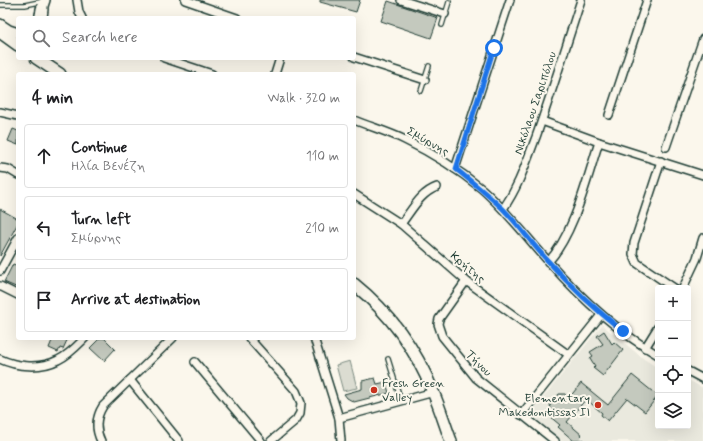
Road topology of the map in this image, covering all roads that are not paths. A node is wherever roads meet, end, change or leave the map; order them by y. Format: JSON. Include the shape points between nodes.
{"nodes":[{"id":1,"x":77,"y":0,"type":"edge"},
{"id":2,"x":185,"y":0,"type":"edge"},
{"id":3,"x":401,"y":0,"type":"edge"},
{"id":4,"x":510,"y":0,"type":"edge"},
{"id":5,"x":581,"y":0,"type":"edge"},
{"id":6,"x":647,"y":0,"type":"edge"},
{"id":7,"x":449,"y":2,"type":"dead end"},
{"id":8,"x":0,"y":5,"type":"edge"},
{"id":9,"x":42,"y":9,"type":"edge"},
{"id":10,"x":445,"y":14,"type":"junction"},
{"id":11,"x":81,"y":16,"type":"edge"},
{"id":12,"x":231,"y":16,"type":"edge"},
{"id":13,"x":0,"y":24,"type":"edge"},
{"id":14,"x":442,"y":26,"type":"dead end"},
{"id":15,"x":0,"y":32,"type":"edge"},
{"id":16,"x":16,"y":32,"type":"edge"},
{"id":17,"x":703,"y":39,"type":"edge"},
{"id":18,"x":16,"y":44,"type":"edge"},
{"id":19,"x":356,"y":58,"type":"edge"},
{"id":20,"x":170,"y":60,"type":"edge"},
{"id":21,"x":279,"y":60,"type":"edge"},
{"id":22,"x":46,"y":62,"type":"edge"},
{"id":23,"x":429,"y":66,"type":"dead end"},
{"id":24,"x":58,"y":72,"type":"edge"},
{"id":25,"x":206,"y":72,"type":"edge"},
{"id":26,"x":276,"y":72,"type":"edge"},
{"id":27,"x":424,"y":80,"type":"junction"},
{"id":28,"x":421,"y":91,"type":"dead end"},
{"id":29,"x":0,"y":112,"type":"edge"},
{"id":30,"x":609,"y":115,"type":"dead end"},
{"id":31,"x":16,"y":116,"type":"edge"},
{"id":32,"x":356,"y":121,"type":"edge"},
{"id":33,"x":542,"y":121,"type":"junction"},
{"id":34,"x":599,"y":142,"type":"junction"},
{"id":35,"x":666,"y":147,"type":"dead end"},
{"id":36,"x":661,"y":161,"type":"junction"},
{"id":37,"x":0,"y":168,"type":"edge"},
{"id":38,"x":456,"y":169,"type":"junction"},
{"id":39,"x":16,"y":173,"type":"edge"},
{"id":40,"x":703,"y":175,"type":"edge"},
{"id":41,"x":437,"y":187,"type":"dead end"},
{"id":42,"x":356,"y":195,"type":"edge"},
{"id":43,"x":503,"y":209,"type":"junction"},
{"id":44,"x":401,"y":224,"type":"junction"},
{"id":45,"x":703,"y":238,"type":"edge"},
{"id":46,"x":16,"y":242,"type":"edge"},
{"id":47,"x":548,"y":262,"type":"junction"},
{"id":48,"x":0,"y":271,"type":"edge"},
{"id":49,"x":466,"y":281,"type":"junction"},
{"id":50,"x":670,"y":285,"type":"edge"},
{"id":51,"x":684,"y":285,"type":"edge"},
{"id":52,"x":0,"y":286,"type":"edge"},
{"id":53,"x":356,"y":286,"type":"edge"},
{"id":54,"x":16,"y":295,"type":"edge"},
{"id":55,"x":601,"y":315,"type":"junction"},
{"id":56,"x":655,"y":332,"type":"edge"},
{"id":57,"x":83,"y":340,"type":"edge"},
{"id":58,"x":171,"y":340,"type":"edge"},
{"id":59,"x":251,"y":340,"type":"edge"},
{"id":60,"x":315,"y":340,"type":"edge"},
{"id":61,"x":645,"y":348,"type":"junction"},
{"id":62,"x":655,"y":353,"type":"edge"},
{"id":63,"x":569,"y":355,"type":"junction"},
{"id":64,"x":388,"y":358,"type":"dead end"},
{"id":65,"x":0,"y":359,"type":"edge"},
{"id":66,"x":195,"y":362,"type":"dead end"},
{"id":67,"x":691,"y":372,"type":"edge"},
{"id":68,"x":702,"y":378,"type":"edge"},
{"id":69,"x":130,"y":380,"type":"junction"},
{"id":70,"x":434,"y":392,"type":"junction"},
{"id":71,"x":401,"y":401,"type":"junction"},
{"id":72,"x":521,"y":415,"type":"junction"},
{"id":73,"x":339,"y":418,"type":"junction"},
{"id":74,"x":100,"y":441,"type":"edge"},
{"id":75,"x":179,"y":441,"type":"edge"},
{"id":76,"x":261,"y":441,"type":"edge"},
{"id":77,"x":271,"y":441,"type":"edge"},
{"id":78,"x":341,"y":441,"type":"edge"},
{"id":79,"x":451,"y":441,"type":"edge"},
{"id":80,"x":555,"y":441,"type":"edge"}],
"edges":[{"from":1,"to":11,"type":"street"},
{"from":2,"to":12,"type":"street"},
{"from":3,"to":10,"type":"street"},
{"from":4,"to":38,"type":"street"},
{"from":5,"to":33,"type":"street","name":"Νικόλαου Σαριπόλου"},
{"from":6,"to":30,"type":"street"},
{"from":7,"to":10,"type":"lane"},
{"from":8,"to":9,"type":"lane","via":[[25,5]]},
{"from":10,"to":14,"type":"lane"},
{"from":13,"to":16,"type":"main road"},
{"from":15,"to":18,"type":"main road"},
{"from":17,"to":35,"type":"street"},
{"from":19,"to":27,"type":"street"},
{"from":20,"to":25,"type":"street"},
{"from":21,"to":26,"type":"street"},
{"from":22,"to":24,"type":"main road"},
{"from":23,"to":27,"type":"lane"},
{"from":27,"to":28,"type":"lane"},
{"from":29,"to":31,"type":"street"},
{"from":32,"to":38,"type":"street","name":"Σμύρνης","via":[[405,140]]},
{"from":33,"to":34,"type":"street"},
{"from":33,"to":43,"type":"street","name":"Νικόλαου Σαριπόλου","via":[[516,189]]},
{"from":34,"to":36,"type":"street"},
{"from":34,"to":47,"type":"street","via":[[572,224],[563,243]]},
{"from":36,"to":40,"type":"street"},
{"from":36,"to":50,"type":"street","via":[[634,243],[633,254],[637,263]]},
{"from":37,"to":39,"type":"street"},
{"from":38,"to":43,"type":"street","name":"Σμύρνης"},
{"from":41,"to":44,"type":"street","via":[[423,195]]},
{"from":42,"to":44,"type":"street","name":"Κρήτης"},
{"from":43,"to":47,"type":"street","name":"Σμύρνης"},
{"from":44,"to":49,"type":"street","name":"Κρήτης"},
{"from":45,"to":51,"type":"street","via":[[697,258]]},
{"from":46,"to":48,"type":"street"},
{"from":47,"to":55,"type":"street","name":"Σμύρνης"},
{"from":49,"to":63,"type":"street","name":"Κρήτης"},
{"from":49,"to":72,"type":"street","name":"Τήνου","via":[[441,315],[439,330],[476,378]]},
{"from":52,"to":54,"type":"street"},
{"from":53,"to":70,"type":"main road","via":[[375,302],[398,328],[421,364]]},
{"from":55,"to":61,"type":"street","name":"Σμύρνης"},
{"from":55,"to":63,"type":"street"},
{"from":56,"to":61,"type":"street"},
{"from":57,"to":65,"type":"street","via":[[52,363],[23,366]]},
{"from":58,"to":69,"type":"street"},
{"from":59,"to":77,"type":"street","via":[[296,391],[301,403],[302,408],[298,417]]},
{"from":60,"to":73,"type":"street"},
{"from":61,"to":62,"type":"street","name":"Σμύρνης"},
{"from":63,"to":72,"type":"street"},
{"from":64,"to":71,"type":"lane"},
{"from":66,"to":76,"type":"street"},
{"from":67,"to":68,"type":"street"},
{"from":69,"to":74,"type":"street","via":[[99,412],[97,426]]},
{"from":69,"to":75,"type":"street"},
{"from":70,"to":71,"type":"street"},
{"from":70,"to":79,"type":"main road"},
{"from":71,"to":73,"type":"street"},
{"from":72,"to":80,"type":"street","name":"Τήνου"},
{"from":73,"to":78,"type":"street"}]}
